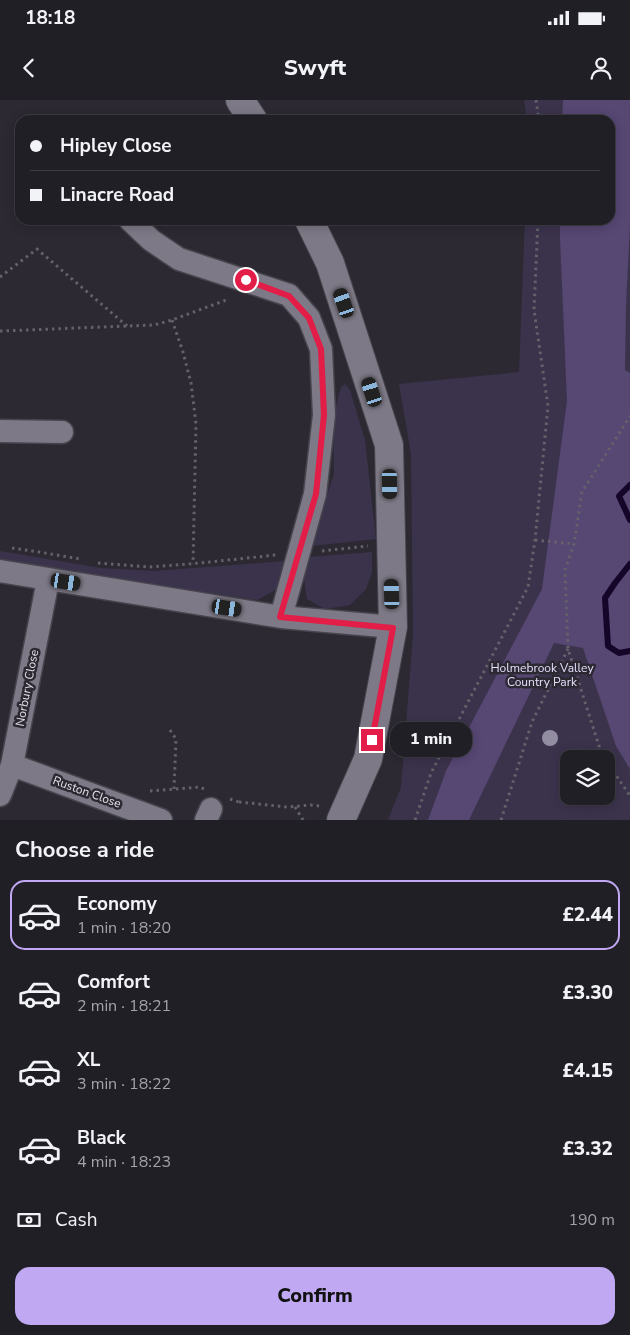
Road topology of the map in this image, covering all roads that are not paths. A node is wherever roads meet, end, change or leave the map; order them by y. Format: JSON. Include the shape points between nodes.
{"nodes":[{"id":1,"x":240,"y":100,"type":"edge"},
{"id":2,"x":250,"y":115,"type":"edge"},
{"id":3,"x":135,"y":225,"type":"edge"},
{"id":4,"x":311,"y":225,"type":"edge"},
{"id":5,"x":0,"y":431,"type":"edge"},
{"id":6,"x":62,"y":432,"type":"dead end"},
{"id":7,"x":0,"y":571,"type":"edge"},
{"id":8,"x":48,"y":580,"type":"junction"},
{"id":9,"x":280,"y":617,"type":"junction"},
{"id":10,"x":393,"y":628,"type":"junction"},
{"id":11,"x":12,"y":765,"type":"junction"},
{"id":12,"x":0,"y":795,"type":"edge"},
{"id":13,"x":343,"y":815,"type":"edge"},
{"id":14,"x":161,"y":820,"type":"edge"}],
"edges":[{"from":1,"to":2,"type":"street"},
{"from":3,"to":9,"type":"street","via":[[179,259],[289,296],[309,318],[321,349],[324,415],[316,494]]},
{"from":4,"to":10,"type":"street","via":[[332,271],[389,445]]},
{"from":5,"to":6,"type":"street"},
{"from":7,"to":8,"type":"street"},
{"from":8,"to":9,"type":"street"},
{"from":8,"to":11,"type":"street","name":"Norbury Close"},
{"from":9,"to":10,"type":"street"},
{"from":10,"to":13,"type":"street","via":[[368,759]]},
{"from":11,"to":12,"type":"street","name":"Norbury Close"},
{"from":11,"to":14,"type":"street","name":"Ruston Close"}]}
